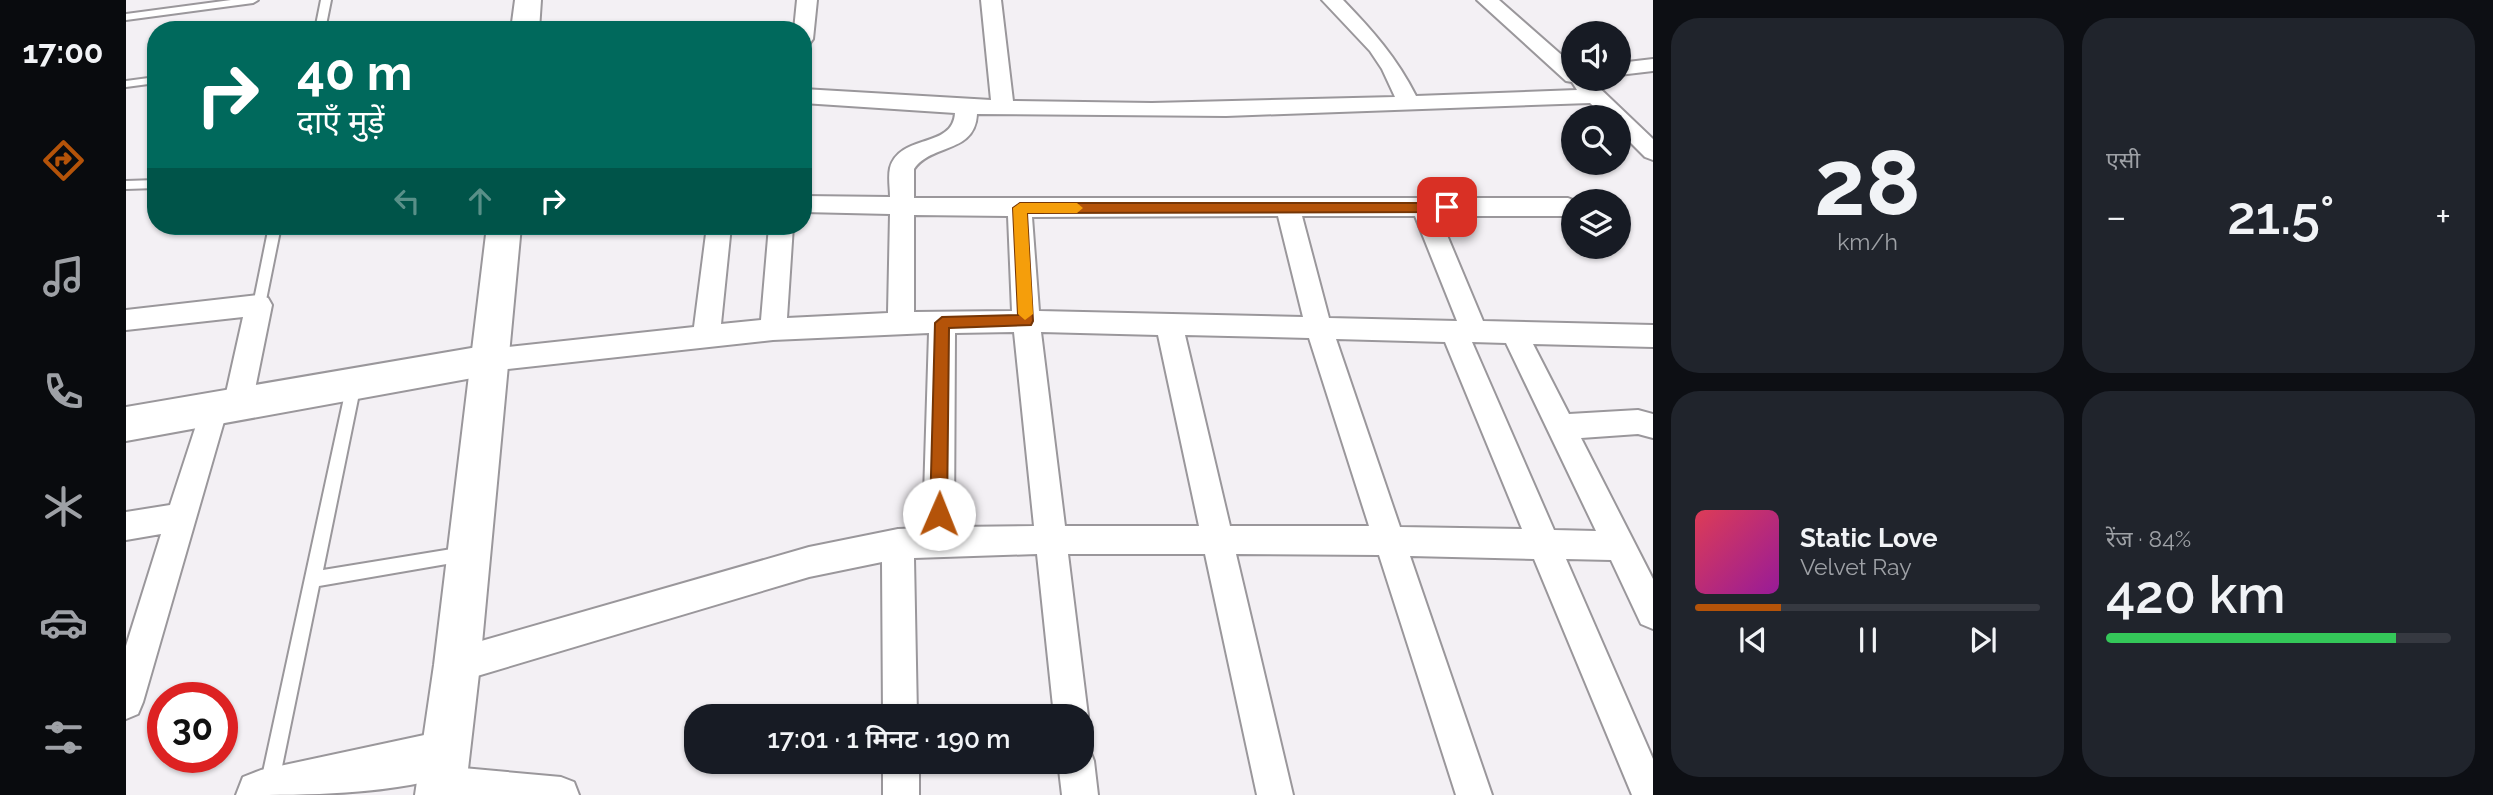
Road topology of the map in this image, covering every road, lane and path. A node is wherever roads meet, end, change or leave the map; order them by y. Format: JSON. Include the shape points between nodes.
{"nodes":[{"id":1,"x":253,"y":0,"type":"edge"},
{"id":2,"x":326,"y":0,"type":"edge"},
{"id":3,"x":528,"y":0,"type":"edge"},
{"id":4,"x":807,"y":0,"type":"edge"},
{"id":5,"x":990,"y":0,"type":"edge"},
{"id":6,"x":1332,"y":0,"type":"edge"},
{"id":7,"x":1487,"y":0,"type":"edge"},
{"id":8,"x":126,"y":17,"type":"edge"},
{"id":9,"x":322,"y":21,"type":"edge"},
{"id":10,"x":526,"y":21,"type":"edge"},
{"id":11,"x":805,"y":21,"type":"edge"},
{"id":12,"x":1561,"y":65,"type":"edge"},
{"id":13,"x":1653,"y":65,"type":"edge"},
{"id":14,"x":1631,"y":67,"type":"edge"},
{"id":15,"x":147,"y":81,"type":"edge"},
{"id":16,"x":126,"y":84,"type":"edge"},
{"id":17,"x":1590,"y":91,"type":"edge"},
{"id":18,"x":1596,"y":96,"type":"junction"},
{"id":19,"x":812,"y":97,"type":"edge"},
{"id":20,"x":1409,"y":103,"type":"junction"},
{"id":21,"x":1605,"y":105,"type":"edge"},
{"id":22,"x":966,"y":106,"type":"junction"},
{"id":23,"x":1003,"y":108,"type":"junction"},
{"id":24,"x":1631,"y":131,"type":"edge"},
{"id":25,"x":1653,"y":152,"type":"edge"},
{"id":26,"x":147,"y":184,"type":"edge"},
{"id":27,"x":126,"y":185,"type":"edge"},
{"id":28,"x":812,"y":204,"type":"edge"},
{"id":29,"x":900,"y":205,"type":"junction"},
{"id":30,"x":1423,"y":207,"type":"junction"},
{"id":31,"x":1561,"y":207,"type":"edge"},
{"id":32,"x":1020,"y":208,"type":"junction"},
{"id":33,"x":1288,"y":208,"type":"junction"},
{"id":34,"x":273,"y":235,"type":"edge"},
{"id":35,"x":503,"y":235,"type":"edge"},
{"id":36,"x":718,"y":235,"type":"edge"},
{"id":37,"x":780,"y":235,"type":"edge"},
{"id":38,"x":259,"y":304,"type":"junction"},
{"id":39,"x":126,"y":320,"type":"edge"},
{"id":40,"x":1026,"y":321,"type":"junction"},
{"id":41,"x":901,"y":323,"type":"junction"},
{"id":42,"x":942,"y":323,"type":"junction"},
{"id":43,"x":1168,"y":325,"type":"junction"},
{"id":44,"x":773,"y":329,"type":"junction"},
{"id":45,"x":1319,"y":330,"type":"junction"},
{"id":46,"x":1464,"y":331,"type":"junction"},
{"id":47,"x":1514,"y":333,"type":"junction"},
{"id":48,"x":706,"y":336,"type":"junction"},
{"id":49,"x":1653,"y":336,"type":"edge"},
{"id":50,"x":489,"y":360,"type":"junction"},
{"id":51,"x":354,"y":384,"type":"junction"},
{"id":52,"x":226,"y":406,"type":"junction"},
{"id":53,"x":126,"y":424,"type":"edge"},
{"id":54,"x":1653,"y":426,"type":"edge"},
{"id":55,"x":1560,"y":427,"type":"junction"},
{"id":56,"x":181,"y":517,"type":"junction"},
{"id":57,"x":126,"y":526,"type":"edge"},
{"id":58,"x":1216,"y":540,"type":"junction"},
{"id":59,"x":1051,"y":541,"type":"junction"},
{"id":60,"x":1388,"y":541,"type":"junction"},
{"id":61,"x":938,"y":542,"type":"junction"},
{"id":62,"x":898,"y":544,"type":"junction"},
{"id":63,"x":1545,"y":544,"type":"junction"},
{"id":64,"x":1618,"y":546,"type":"junction"},
{"id":65,"x":469,"y":553,"type":"junction"},
{"id":66,"x":313,"y":579,"type":"junction"},
{"id":67,"x":1653,"y":613,"type":"edge"},
{"id":68,"x":457,"y":665,"type":"junction"},
{"id":69,"x":127,"y":694,"type":"edge"},
{"id":70,"x":900,"y":704,"type":"edge"},
{"id":71,"x":1070,"y":704,"type":"edge"},
{"id":72,"x":901,"y":774,"type":"edge"},
{"id":73,"x":1078,"y":774,"type":"edge"},
{"id":74,"x":442,"y":778,"type":"edge"},
{"id":75,"x":264,"y":794,"type":"edge"},
{"id":76,"x":561,"y":795,"type":"edge"},
{"id":77,"x":901,"y":795,"type":"edge"},
{"id":78,"x":1080,"y":795,"type":"edge"},
{"id":79,"x":1275,"y":795,"type":"edge"},
{"id":80,"x":1474,"y":795,"type":"edge"},
{"id":81,"x":1650,"y":795,"type":"edge"}],
"edges":[{"from":1,"to":8,"type":"lane"},
{"from":2,"to":9,"type":"lane"},
{"from":3,"to":10,"type":"main road"},
{"from":4,"to":11,"type":"street"},
{"from":5,"to":23,"type":"street"},
{"from":6,"to":20,"type":"street","via":[[1385,58]]},
{"from":7,"to":12,"type":"street"},
{"from":13,"to":14,"type":"street"},
{"from":15,"to":16,"type":"lane"},
{"from":17,"to":18,"type":"street"},
{"from":18,"to":20,"type":"street"},
{"from":18,"to":21,"type":"street"},
{"from":19,"to":22,"type":"street"},
{"from":20,"to":23,"type":"street"},
{"from":22,"to":23,"type":"street"},
{"from":22,"to":29,"type":"street","via":[[967,124],[961,134],[918,149],[907,158]]},
{"from":24,"to":25,"type":"street"},
{"from":26,"to":27,"type":"lane"},
{"from":28,"to":29,"type":"street"},
{"from":29,"to":32,"type":"street"},
{"from":29,"to":41,"type":"street"},
{"from":30,"to":31,"type":"street"},
{"from":30,"to":33,"type":"street"},
{"from":30,"to":46,"type":"street"},
{"from":32,"to":33,"type":"street"},
{"from":32,"to":40,"type":"street"},
{"from":33,"to":45,"type":"street"},
{"from":34,"to":38,"type":"lane"},
{"from":35,"to":50,"type":"main road"},
{"from":36,"to":48,"type":"street"},
{"from":37,"to":44,"type":"street"},
{"from":38,"to":39,"type":"street"},
{"from":38,"to":52,"type":"street"},
{"from":40,"to":42,"type":"street"},
{"from":40,"to":43,"type":"street"},
{"from":40,"to":59,"type":"street"},
{"from":41,"to":42,"type":"street"},
{"from":41,"to":44,"type":"street"},
{"from":42,"to":61,"type":"street"},
{"from":43,"to":45,"type":"street"},
{"from":43,"to":58,"type":"street"},
{"from":44,"to":48,"type":"street"},
{"from":45,"to":46,"type":"street"},
{"from":45,"to":60,"type":"street"},
{"from":46,"to":47,"type":"street"},
{"from":46,"to":63,"type":"street"},
{"from":47,"to":49,"type":"street"},
{"from":47,"to":55,"type":"street"},
{"from":48,"to":50,"type":"street"},
{"from":50,"to":51,"type":"main road"},
{"from":50,"to":65,"type":"main road"},
{"from":51,"to":52,"type":"main road"},
{"from":51,"to":66,"type":"lane"},
{"from":52,"to":53,"type":"main road"},
{"from":52,"to":56,"type":"street"},
{"from":54,"to":55,"type":"street","via":[[1638,422]]},
{"from":55,"to":64,"type":"street"},
{"from":56,"to":57,"type":"street"},
{"from":56,"to":69,"type":"street"},
{"from":58,"to":59,"type":"street"},
{"from":58,"to":60,"type":"street"},
{"from":58,"to":79,"type":"street"},
{"from":59,"to":61,"type":"street"},
{"from":59,"to":71,"type":"street"},
{"from":60,"to":63,"type":"street"},
{"from":60,"to":80,"type":"street"},
{"from":61,"to":62,"type":"street"},
{"from":62,"to":68,"type":"street","via":[[809,562]]},
{"from":62,"to":70,"type":"street"},
{"from":63,"to":64,"type":"street"},
{"from":63,"to":81,"type":"street"},
{"from":64,"to":67,"type":"street"},
{"from":65,"to":66,"type":"lane"},
{"from":65,"to":68,"type":"main road"},
{"from":66,"to":75,"type":"lane"},
{"from":68,"to":74,"type":"main road"},
{"from":72,"to":77,"type":"street"},
{"from":73,"to":78,"type":"street"},
{"from":74,"to":75,"type":"main road"},
{"from":74,"to":76,"type":"street"}]}
